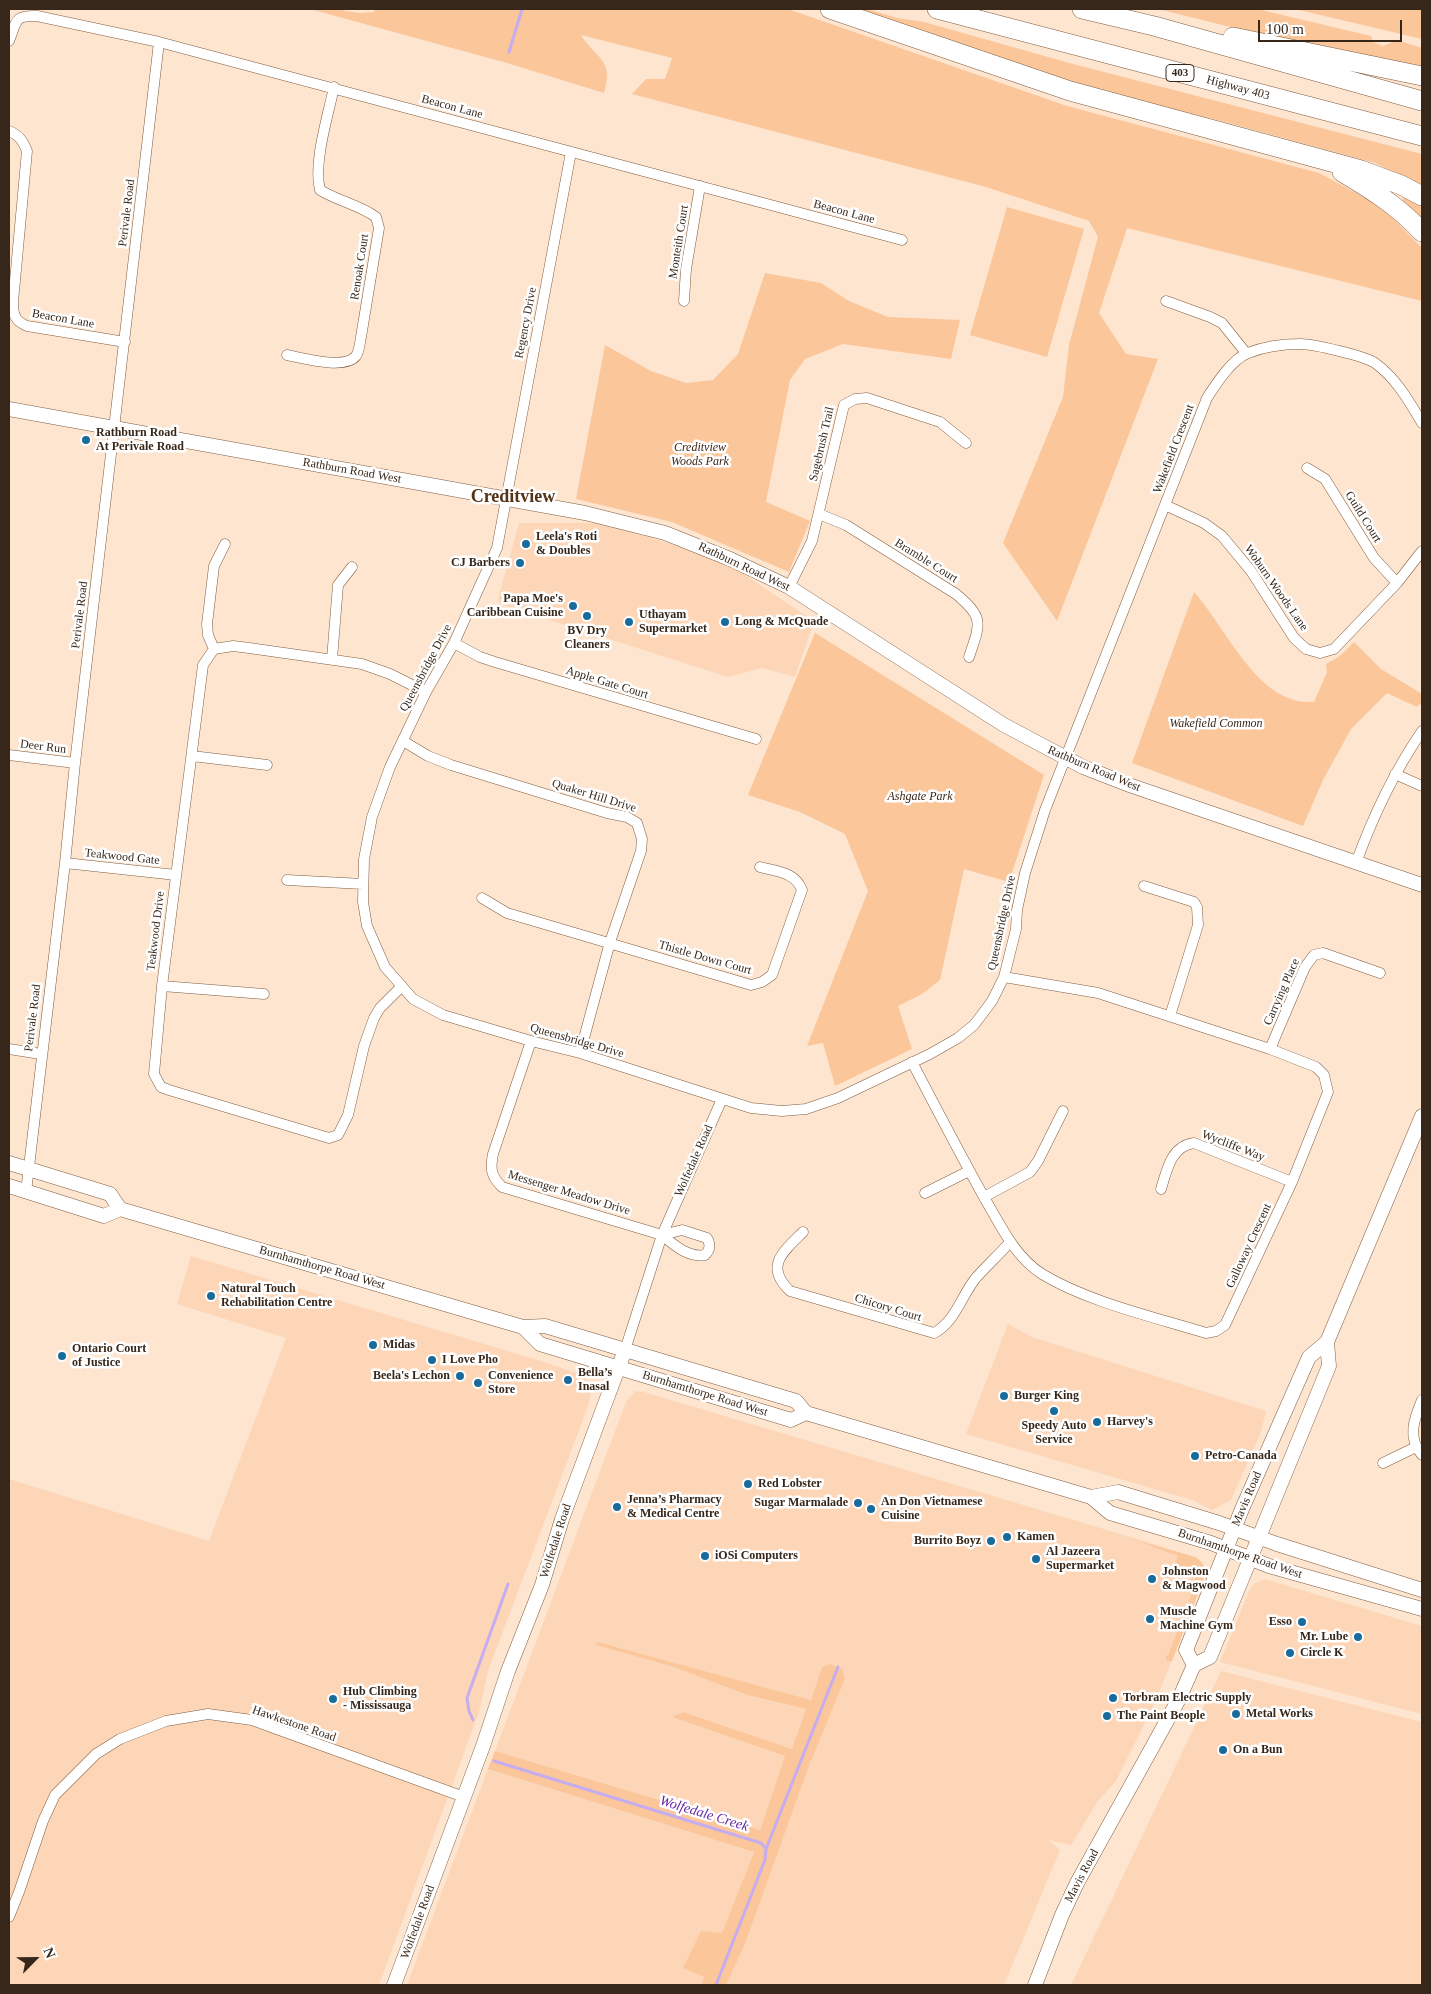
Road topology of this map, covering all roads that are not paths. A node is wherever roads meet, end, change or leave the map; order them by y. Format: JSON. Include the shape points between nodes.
{"nodes":[{"id":1,"x":830,"y":9,"type":"edge"},
{"id":2,"x":938,"y":9,"type":"edge"},
{"id":3,"x":1082,"y":9,"type":"edge"},
{"id":4,"x":1154,"y":26,"type":"junction"},
{"id":5,"x":9,"y":41,"type":"edge"},
{"id":6,"x":160,"y":42,"type":"junction"},
{"id":7,"x":1422,"y":76,"type":"edge"},
{"id":8,"x":334,"y":87,"type":"junction"},
{"id":9,"x":1422,"y":101,"type":"edge"},
{"id":10,"x":9,"y":131,"type":"edge"},
{"id":11,"x":1422,"y":136,"type":"edge"},
{"id":12,"x":571,"y":152,"type":"junction"},
{"id":13,"x":1326,"y":162,"type":"junction"},
{"id":14,"x":700,"y":186,"type":"junction"},
{"id":15,"x":1422,"y":196,"type":"edge"},
{"id":16,"x":1422,"y":232,"type":"edge"},
{"id":17,"x":902,"y":240,"type":"dead end"},
{"id":18,"x":684,"y":301,"type":"dead end"},
{"id":19,"x":1166,"y":301,"type":"dead end"},
{"id":20,"x":125,"y":342,"type":"junction"},
{"id":21,"x":1246,"y":353,"type":"junction"},
{"id":22,"x":287,"y":355,"type":"dead end"},
{"id":23,"x":9,"y":409,"type":"edge"},
{"id":24,"x":1422,"y":422,"type":"edge"},
{"id":25,"x":115,"y":428,"type":"junction"},
{"id":26,"x":966,"y":444,"type":"dead end"},
{"id":27,"x":1307,"y":468,"type":"dead end"},
{"id":28,"x":507,"y":498,"type":"junction"},
{"id":29,"x":1166,"y":505,"type":"junction"},
{"id":30,"x":820,"y":514,"type":"junction"},
{"id":31,"x":226,"y":544,"type":"dead end"},
{"id":32,"x":1422,"y":551,"type":"edge"},
{"id":33,"x":352,"y":567,"type":"dead end"},
{"id":34,"x":1397,"y":583,"type":"junction"},
{"id":35,"x":789,"y":587,"type":"junction"},
{"id":36,"x":454,"y":643,"type":"junction"},
{"id":37,"x":214,"y":649,"type":"junction"},
{"id":38,"x":969,"y":657,"type":"dead end"},
{"id":39,"x":332,"y":659,"type":"junction"},
{"id":40,"x":426,"y":692,"type":"junction"},
{"id":41,"x":1422,"y":731,"type":"edge"},
{"id":42,"x":756,"y":739,"type":"dead end"},
{"id":43,"x":403,"y":741,"type":"junction"},
{"id":44,"x":9,"y":755,"type":"edge"},
{"id":45,"x":192,"y":756,"type":"junction"},
{"id":46,"x":1066,"y":759,"type":"junction"},
{"id":47,"x":74,"y":763,"type":"junction"},
{"id":48,"x":267,"y":766,"type":"dead end"},
{"id":49,"x":1395,"y":774,"type":"junction"},
{"id":50,"x":1422,"y":786,"type":"edge"},
{"id":51,"x":66,"y":863,"type":"junction"},
{"id":52,"x":1356,"y":863,"type":"junction"},
{"id":53,"x":760,"y":867,"type":"dead end"},
{"id":54,"x":176,"y":875,"type":"junction"},
{"id":55,"x":287,"y":880,"type":"dead end"},
{"id":56,"x":364,"y":884,"type":"junction"},
{"id":57,"x":1422,"y":885,"type":"edge"},
{"id":58,"x":1144,"y":886,"type":"dead end"},
{"id":59,"x":482,"y":898,"type":"dead end"},
{"id":60,"x":610,"y":942,"type":"junction"},
{"id":61,"x":1380,"y":973,"type":"dead end"},
{"id":62,"x":1004,"y":977,"type":"junction"},
{"id":63,"x":162,"y":986,"type":"junction"},
{"id":64,"x":402,"y":986,"type":"junction"},
{"id":65,"x":264,"y":994,"type":"dead end"},
{"id":66,"x":1170,"y":1016,"type":"junction"},
{"id":67,"x":530,"y":1041,"type":"junction"},
{"id":68,"x":9,"y":1049,"type":"edge"},
{"id":69,"x":1270,"y":1049,"type":"junction"},
{"id":70,"x":580,"y":1053,"type":"junction"},
{"id":71,"x":41,"y":1054,"type":"junction"},
{"id":72,"x":912,"y":1062,"type":"junction"},
{"id":73,"x":722,"y":1100,"type":"junction"},
{"id":74,"x":1063,"y":1111,"type":"dead end"},
{"id":75,"x":1422,"y":1116,"type":"edge"},
{"id":76,"x":9,"y":1164,"type":"edge"},
{"id":77,"x":30,"y":1170,"type":"junction"},
{"id":78,"x":969,"y":1171,"type":"junction"},
{"id":79,"x":1292,"y":1182,"type":"junction"},
{"id":80,"x":9,"y":1186,"type":"edge"},
{"id":81,"x":1161,"y":1189,"type":"dead end"},
{"id":82,"x":26,"y":1192,"type":"junction"},
{"id":83,"x":925,"y":1193,"type":"dead end"},
{"id":84,"x":984,"y":1197,"type":"junction"},
{"id":85,"x":120,"y":1209,"type":"junction"},
{"id":86,"x":803,"y":1232,"type":"dead end"},
{"id":87,"x":662,"y":1235,"type":"junction"},
{"id":88,"x":1010,"y":1242,"type":"junction"},
{"id":89,"x":523,"y":1327,"type":"junction"},
{"id":90,"x":1327,"y":1342,"type":"junction"},
{"id":91,"x":625,"y":1350,"type":"junction"},
{"id":92,"x":618,"y":1368,"type":"junction"},
{"id":93,"x":1422,"y":1400,"type":"edge"},
{"id":94,"x":806,"y":1413,"type":"junction"},
{"id":95,"x":1419,"y":1451,"type":"edge"},
{"id":96,"x":1383,"y":1463,"type":"dead end"},
{"id":97,"x":1091,"y":1497,"type":"junction"},
{"id":98,"x":1234,"y":1528,"type":"junction"},
{"id":99,"x":1259,"y":1538,"type":"junction"},
{"id":100,"x":1226,"y":1549,"type":"junction"},
{"id":101,"x":1251,"y":1559,"type":"junction"},
{"id":102,"x":1422,"y":1590,"type":"edge"},
{"id":103,"x":1422,"y":1609,"type":"edge"},
{"id":104,"x":1194,"y":1665,"type":"junction"},
{"id":105,"x":464,"y":1797,"type":"junction"},
{"id":106,"x":9,"y":1917,"type":"edge"},
{"id":107,"x":394,"y":1985,"type":"edge"},
{"id":108,"x":1035,"y":1985,"type":"edge"}],
"edges":[{"from":1,"to":13,"type":"highway","via":[[1070,91]]},
{"from":2,"to":11,"type":"highway","name":"Highway 403","number":"403"},
{"from":3,"to":4,"type":"highway"},
{"from":4,"to":7,"type":"highway","via":[[1192,28]]},
{"from":4,"to":9,"type":"highway"},
{"from":5,"to":6,"type":"street","name":"Beacon Lane","via":[[17,19],[23,15]]},
{"from":6,"to":8,"type":"street","name":"Beacon Lane"},
{"from":6,"to":20,"type":"street","name":"Perivale Road"},
{"from":8,"to":12,"type":"street","name":"Beacon Lane"},
{"from":8,"to":22,"type":"street","name":"Renoak Court","via":[[318,163],[320,190],[367,211],[376,217],[379,228],[361,338],[352,360],[339,364]]},
{"from":10,"to":20,"type":"street","name":"Beacon Lane","via":[[24,142],[27,151],[13,315],[27,326]]},
{"from":12,"to":14,"type":"street","name":"Beacon Lane"},
{"from":12,"to":28,"type":"street","name":"Regency Drive"},
{"from":13,"to":15,"type":"highway","via":[[1361,170]]},
{"from":13,"to":16,"type":"highway","via":[[1390,202]]},
{"from":14,"to":17,"type":"street","name":"Beacon Lane"},
{"from":14,"to":18,"type":"street","name":"Monteith Court"},
{"from":19,"to":21,"type":"street","via":[[1222,323]]},
{"from":20,"to":25,"type":"street","name":"Perivale Road"},
{"from":21,"to":24,"type":"street","via":[[1303,344],[1374,362],[1406,395]]},
{"from":21,"to":29,"type":"street","name":"Wakefield Crescent","via":[[1220,379],[1207,398]]},
{"from":23,"to":25,"type":"main road","name":"Rathburn Road West"},
{"from":25,"to":28,"type":"main road","name":"Rathburn Road West"},
{"from":25,"to":47,"type":"street","name":"Perivale Road"},
{"from":26,"to":30,"type":"street","name":"Sagebrush Trail","via":[[940,422],[867,398],[855,399],[844,405]]},
{"from":27,"to":34,"type":"street","name":"Guild Court","via":[[1325,479],[1374,558]]},
{"from":28,"to":35,"type":"main road","name":"Rathburn Road West","via":[[665,533]]},
{"from":28,"to":36,"type":"street","name":"Queensbridge Drive","via":[[497,548]]},
{"from":29,"to":34,"type":"street","name":"Woburn Woods Lane","via":[[1204,523],[1222,536],[1251,571],[1294,638],[1306,649],[1320,653],[1334,648]]},
{"from":29,"to":46,"type":"street","name":"Wakefield Crescent"},
{"from":30,"to":35,"type":"street","name":"Sagebrush Trail","via":[[812,541]]},
{"from":30,"to":38,"type":"street","name":"Bramble Court","via":[[846,525],[970,606],[977,615],[978,630]]},
{"from":31,"to":37,"type":"street","via":[[214,566],[207,624]]},
{"from":32,"to":34,"type":"street","name":"Woburn Woods Lane"},
{"from":33,"to":39,"type":"street","via":[[338,585]]},
{"from":35,"to":46,"type":"main road","name":"Rathburn Road West","via":[[1004,726]]},
{"from":36,"to":40,"type":"street","name":"Queensbridge Drive"},
{"from":36,"to":42,"type":"street","name":"Apple Gate Court","via":[[495,662]]},
{"from":37,"to":39,"type":"street","via":[[233,646]]},
{"from":37,"to":45,"type":"street","name":"Teakwood Drive","via":[[201,672]]},
{"from":39,"to":40,"type":"street","via":[[362,664]]},
{"from":40,"to":43,"type":"street","name":"Queensbridge Drive"},
{"from":41,"to":49,"type":"street"},
{"from":43,"to":56,"type":"street","name":"Queensbridge Drive","via":[[372,817],[364,859]]},
{"from":43,"to":60,"type":"street","name":"Quaker Hill Drive","via":[[451,765],[637,823],[642,839],[641,851]]},
{"from":44,"to":47,"type":"street","name":"Deer Run"},
{"from":45,"to":48,"type":"street"},
{"from":45,"to":54,"type":"street","name":"Teakwood Drive"},
{"from":46,"to":52,"type":"main road","name":"Rathburn Road West","via":[[1132,786]]},
{"from":46,"to":62,"type":"street","name":"Queensbridge Drive","via":[[1025,872]]},
{"from":47,"to":51,"type":"street","name":"Perivale Road"},
{"from":49,"to":50,"type":"street"},
{"from":49,"to":52,"type":"street","via":[[1379,804]]},
{"from":51,"to":54,"type":"street","name":"Teakwood Gate"},
{"from":51,"to":71,"type":"street","name":"Perivale Road"},
{"from":52,"to":57,"type":"main road","name":"Rathburn Road West"},
{"from":53,"to":60,"type":"street","name":"Thistle Down Court","via":[[791,875],[802,890],[772,976],[762,982],[751,985]]},
{"from":54,"to":63,"type":"street","name":"Teakwood Drive"},
{"from":55,"to":56,"type":"street"},
{"from":56,"to":64,"type":"street","name":"Queensbridge Drive","via":[[367,926],[385,967]]},
{"from":58,"to":66,"type":"street","via":[[1194,902],[1197,907],[1198,925]]},
{"from":59,"to":60,"type":"street","via":[[506,913]]},
{"from":60,"to":70,"type":"street","name":"Quaker Hill Drive"},
{"from":61,"to":69,"type":"street","name":"Carrying Place","via":[[1323,953],[1314,955],[1305,967]]},
{"from":62,"to":66,"type":"street","name":"Galloway Crescent","via":[[1098,993]]},
{"from":62,"to":72,"type":"street","name":"Queensbridge Drive","via":[[974,1025],[958,1038]]},
{"from":63,"to":64,"type":"street","name":"Teakwood Drive","via":[[154,1068],[161,1087],[329,1138],[338,1135],[346,1122],[374,1018]]},
{"from":63,"to":65,"type":"street"},
{"from":64,"to":67,"type":"street","name":"Queensbridge Drive","via":[[413,999],[443,1014]]},
{"from":66,"to":69,"type":"street","name":"Galloway Crescent"},
{"from":67,"to":70,"type":"street","name":"Queensbridge Drive"},
{"from":67,"to":87,"type":"street","name":"Messenger Meadow Drive","via":[[493,1154],[490,1167],[493,1178],[502,1187]]},
{"from":68,"to":71,"type":"street"},
{"from":69,"to":79,"type":"street","name":"Galloway Crescent","via":[[1316,1067],[1324,1075],[1328,1092]]},
{"from":70,"to":73,"type":"street","name":"Queensbridge Drive"},
{"from":71,"to":77,"type":"street","name":"Perivale Road"},
{"from":72,"to":73,"type":"street","name":"Queensbridge Drive","via":[[838,1098],[806,1109],[782,1111]]},
{"from":72,"to":78,"type":"street","name":"Galloway Crescent"},
{"from":73,"to":87,"type":"street","name":"Wolfedale Road"},
{"from":74,"to":84,"type":"street","via":[[1030,1172]]},
{"from":75,"to":90,"type":"main road","name":"Mavis Road"},
{"from":76,"to":77,"type":"main road","name":"Burnhamthorpe Road West"},
{"from":77,"to":82,"type":"street","name":"Perivale Road"},
{"from":77,"to":85,"type":"main road","name":"Burnhamthorpe Road West","via":[[110,1194]]},
{"from":78,"to":83,"type":"street"},
{"from":78,"to":84,"type":"street","name":"Galloway Crescent"},
{"from":79,"to":81,"type":"street","name":"Wycliffe Way","via":[[1194,1143],[1181,1146],[1174,1154]]},
{"from":79,"to":88,"type":"street","name":"Galloway Crescent","via":[[1225,1325],[1216,1331],[1206,1333],[1084,1294],[1041,1273]]},
{"from":80,"to":82,"type":"main road","name":"Burnhamthorpe Road West"},
{"from":82,"to":85,"type":"main road","name":"Burnhamthorpe Road West","via":[[104,1216]]},
{"from":84,"to":88,"type":"street","name":"Galloway Crescent"},
{"from":85,"to":89,"type":"main road","name":"Burnhamthorpe Road West"},
{"from":86,"to":88,"type":"street","name":"Chicory Court","via":[[777,1264],[777,1275],[790,1291],[934,1334],[950,1321],[963,1295]]},
{"from":87,"to":91,"type":"street","name":"Wolfedale Road"},
{"from":89,"to":91,"type":"main road","name":"Burnhamthorpe Road West","via":[[545,1326]]},
{"from":89,"to":92,"type":"main road","name":"Burnhamthorpe Road West","via":[[540,1344]]},
{"from":90,"to":98,"type":"main road","name":"Mavis Road","via":[[1309,1358]]},
{"from":90,"to":99,"type":"main road","name":"Mavis Road","via":[[1329,1366]]},
{"from":91,"to":92,"type":"main road","name":"Wolfedale Road"},
{"from":91,"to":94,"type":"main road","name":"Burnhamthorpe Road West","via":[[796,1401]]},
{"from":92,"to":94,"type":"main road","name":"Burnhamthorpe Road West","via":[[791,1420]]},
{"from":92,"to":105,"type":"main road","name":"Wolfedale Road"},
{"from":93,"to":95,"type":"street","via":[[1412,1435]]},
{"from":94,"to":97,"type":"main road","name":"Burnhamthorpe Road West"},
{"from":95,"to":96,"type":"street"},
{"from":97,"to":98,"type":"main road","name":"Burnhamthorpe Road West","via":[[1118,1492]]},
{"from":97,"to":100,"type":"main road","name":"Burnhamthorpe Road West","via":[[1110,1512]]},
{"from":98,"to":99,"type":"main road","name":"Burnhamthorpe Road West"},
{"from":98,"to":100,"type":"main road","name":"Mavis Road"},
{"from":99,"to":101,"type":"main road","name":"Mavis Road"},
{"from":99,"to":102,"type":"main road","name":"Burnhamthorpe Road West"},
{"from":100,"to":101,"type":"main road","name":"Burnhamthorpe Road West"},
{"from":100,"to":104,"type":"main road","name":"Mavis Road","via":[[1186,1650]]},
{"from":101,"to":103,"type":"main road","name":"Burnhamthorpe Road West"},
{"from":101,"to":104,"type":"main road","name":"Mavis Road","via":[[1210,1657]]},
{"from":104,"to":108,"type":"main road","name":"Mavis Road","via":[[1077,1883]]},
{"from":105,"to":106,"type":"street","name":"Hawkestone Road","via":[[252,1720],[208,1714],[166,1721],[120,1739],[96,1754],[54,1796]]},
{"from":105,"to":107,"type":"main road","name":"Wolfedale Road"}]}
